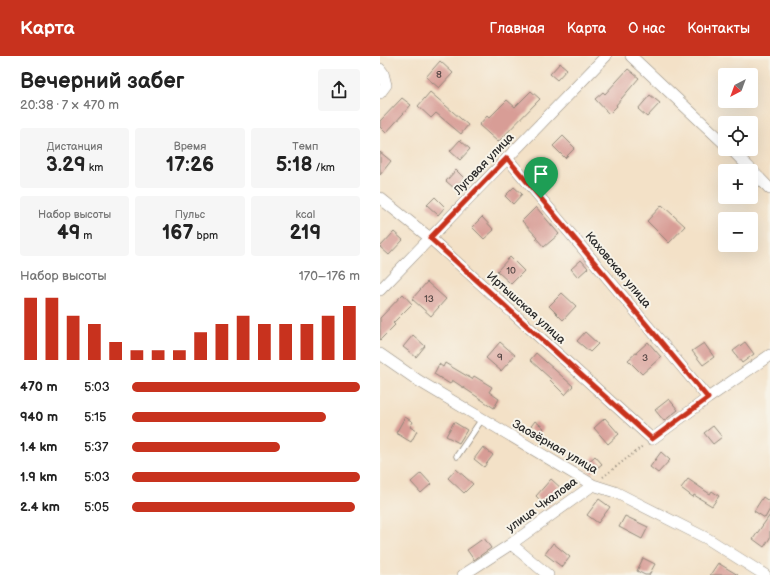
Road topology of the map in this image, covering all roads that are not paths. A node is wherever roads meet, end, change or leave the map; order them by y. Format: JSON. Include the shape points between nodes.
{"nodes":[{"id":1,"x":606,"y":56,"type":"edge"},
{"id":2,"x":631,"y":56,"type":"edge"},
{"id":3,"x":380,"y":69,"type":"edge"},
{"id":4,"x":380,"y":93,"type":"edge"},
{"id":5,"x":718,"y":137,"type":"edge"},
{"id":6,"x":738,"y":156,"type":"edge"},
{"id":7,"x":507,"y":158,"type":"junction"},
{"id":8,"x":770,"y":189,"type":"edge"},
{"id":9,"x":380,"y":198,"type":"edge"},
{"id":10,"x":430,"y":238,"type":"junction"},
{"id":11,"x":380,"y":290,"type":"edge"},
{"id":12,"x":380,"y":354,"type":"edge"},
{"id":13,"x":770,"y":355,"type":"edge"},
{"id":14,"x":708,"y":398,"type":"junction"},
{"id":15,"x":482,"y":419,"type":"junction"},
{"id":16,"x":457,"y":456,"type":"dead end"},
{"id":17,"x":593,"y":484,"type":"junction"},
{"id":18,"x":511,"y":544,"type":"junction"},
{"id":19,"x":463,"y":575,"type":"edge"},
{"id":20,"x":548,"y":575,"type":"edge"},
{"id":21,"x":765,"y":575,"type":"edge"}],
"edges":[{"from":1,"to":7,"type":"street","name":"Луговая улица"},
{"from":2,"to":5,"type":"street"},
{"from":3,"to":4,"type":"street","via":[[386,85]]},
{"from":6,"to":8,"type":"street"},
{"from":7,"to":10,"type":"street","name":"Луговая улица"},
{"from":7,"to":14,"type":"street","name":"Каховская улица"},
{"from":9,"to":10,"type":"street","name":"Иртышская улица"},
{"from":10,"to":11,"type":"street","name":"Луговая улица"},
{"from":10,"to":14,"type":"street","name":"Иртышская улица","via":[[652,439]]},
{"from":12,"to":15,"type":"street","name":"Заозёрная улица","via":[[419,382]]},
{"from":13,"to":14,"type":"street"},
{"from":15,"to":16,"type":"lane"},
{"from":15,"to":17,"type":"street","name":"Заозёрная улица"},
{"from":17,"to":18,"type":"street","name":"улица Чкалова"},
{"from":17,"to":21,"type":"street","name":"Заозёрная улица","via":[[615,492],[708,539]]},
{"from":18,"to":19,"type":"street","name":"улица Чкалова"},
{"from":18,"to":20,"type":"street"}]}
